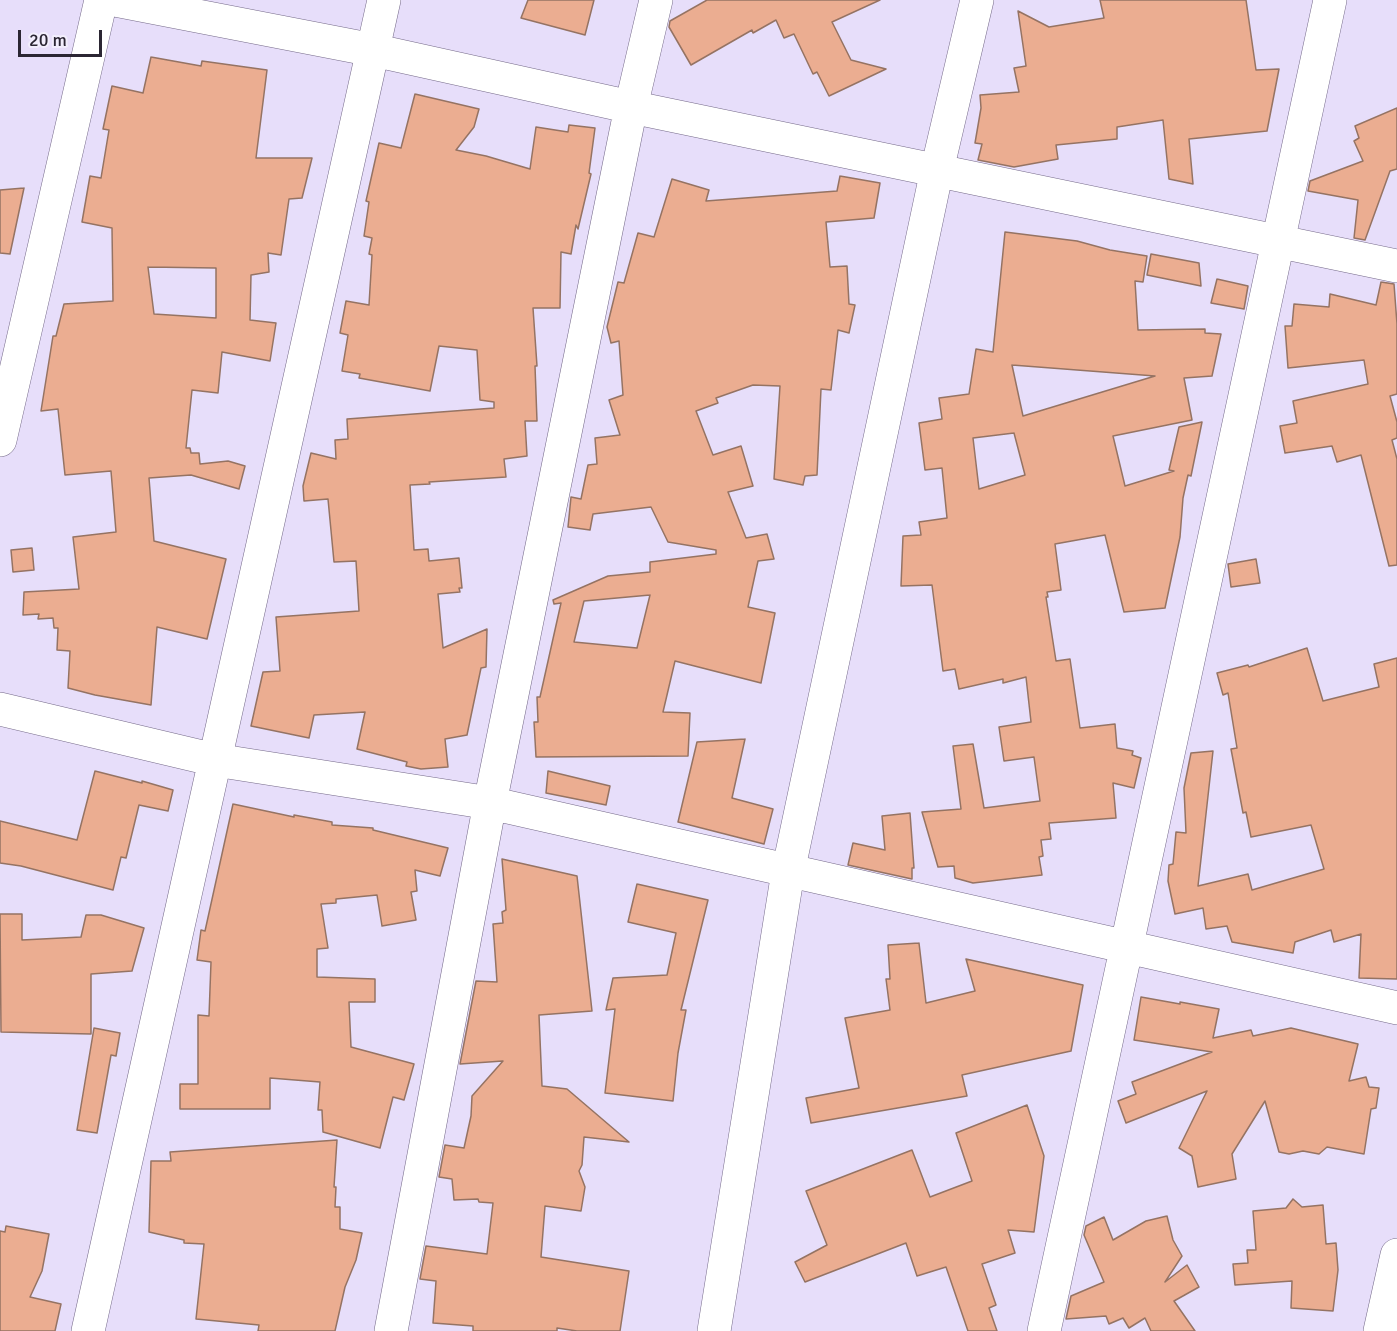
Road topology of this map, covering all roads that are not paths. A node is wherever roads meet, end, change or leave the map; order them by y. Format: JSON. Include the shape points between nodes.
{"nodes":[{"id":1,"x":101,"y":0,"type":"edge"},
{"id":2,"x":115,"y":0,"type":"edge"},
{"id":3,"x":384,"y":0,"type":"edge"},
{"id":4,"x":656,"y":0,"type":"edge"},
{"id":5,"x":977,"y":0,"type":"edge"},
{"id":6,"x":1330,"y":0,"type":"edge"},
{"id":7,"x":373,"y":50,"type":"junction"},
{"id":8,"x":631,"y":106,"type":"junction"},
{"id":9,"x":937,"y":170,"type":"junction"},
{"id":10,"x":1278,"y":241,"type":"junction"},
{"id":11,"x":1397,"y":266,"type":"edge"},
{"id":12,"x":0,"y":440,"type":"edge"},
{"id":13,"x":0,"y":710,"type":"edge"},
{"id":14,"x":214,"y":760,"type":"junction"},
{"id":15,"x":490,"y":803,"type":"junction"},
{"id":16,"x":788,"y":872,"type":"junction"},
{"id":17,"x":1125,"y":947,"type":"junction"},
{"id":18,"x":1397,"y":1008,"type":"edge"},
{"id":19,"x":1397,"y":1255,"type":"edge"},
{"id":20,"x":88,"y":1331,"type":"edge"},
{"id":21,"x":391,"y":1331,"type":"edge"},
{"id":22,"x":714,"y":1331,"type":"edge"},
{"id":23,"x":1044,"y":1331,"type":"edge"},
{"id":24,"x":1380,"y":1331,"type":"edge"}],
"edges":[{"from":1,"to":12,"type":"street"},
{"from":2,"to":7,"type":"street"},
{"from":3,"to":7,"type":"street"},
{"from":4,"to":8,"type":"street"},
{"from":5,"to":9,"type":"street"},
{"from":6,"to":10,"type":"street"},
{"from":7,"to":8,"type":"street"},
{"from":7,"to":14,"type":"street"},
{"from":8,"to":9,"type":"street"},
{"from":8,"to":15,"type":"street"},
{"from":9,"to":10,"type":"street"},
{"from":9,"to":16,"type":"street"},
{"from":10,"to":11,"type":"street"},
{"from":10,"to":17,"type":"street"},
{"from":13,"to":14,"type":"street"},
{"from":14,"to":15,"type":"street"},
{"from":14,"to":20,"type":"street"},
{"from":15,"to":16,"type":"street"},
{"from":15,"to":21,"type":"street"},
{"from":16,"to":17,"type":"street"},
{"from":16,"to":22,"type":"street"},
{"from":17,"to":18,"type":"street"},
{"from":17,"to":23,"type":"street"},
{"from":19,"to":24,"type":"street"}]}
